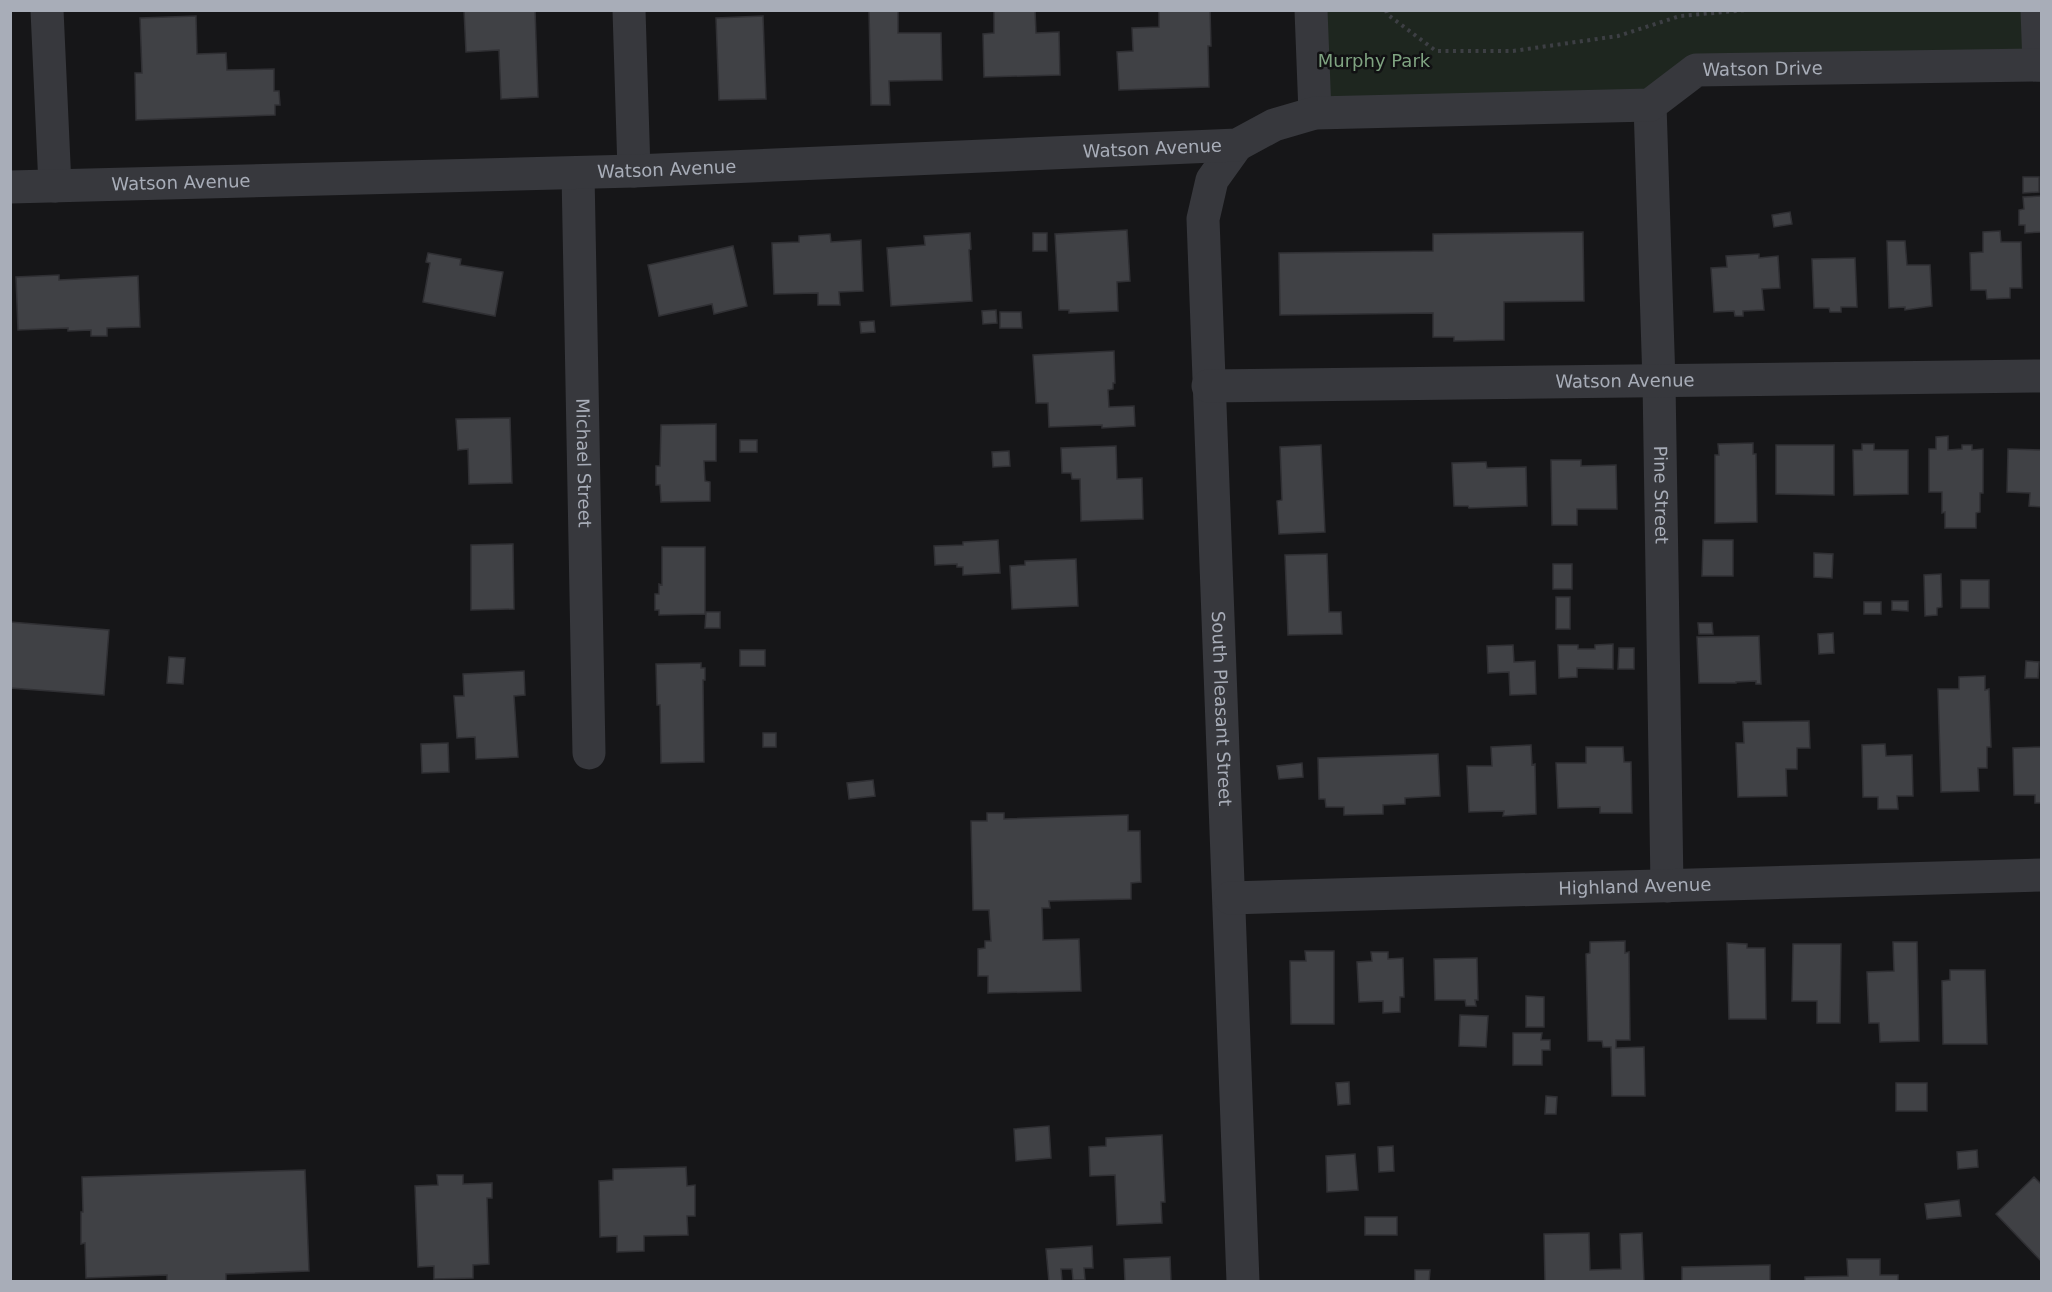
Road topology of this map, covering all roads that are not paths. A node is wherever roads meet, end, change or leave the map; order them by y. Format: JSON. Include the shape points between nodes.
{"nodes":[{"id":1,"x":47,"y":10,"type":"edge"},
{"id":2,"x":629,"y":10,"type":"edge"},
{"id":3,"x":1311,"y":10,"type":"edge"},
{"id":4,"x":2037,"y":10,"type":"edge"},
{"id":5,"x":2040,"y":65,"type":"edge"},
{"id":6,"x":1650,"y":105,"type":"junction"},
{"id":7,"x":1315,"y":113,"type":"junction"},
{"id":8,"x":1236,"y":146,"type":"junction"},
{"id":9,"x":634,"y":171,"type":"junction"},
{"id":10,"x":578,"y":173,"type":"junction"},
{"id":11,"x":55,"y":186,"type":"junction"},
{"id":12,"x":10,"y":187,"type":"edge"},
{"id":13,"x":2042,"y":376,"type":"edge"},
{"id":14,"x":1659,"y":382,"type":"junction"},
{"id":15,"x":1208,"y":386,"type":"junction"},
{"id":16,"x":589,"y":753,"type":"dead end"},
{"id":17,"x":2042,"y":875,"type":"edge"},
{"id":18,"x":1667,"y":886,"type":"junction"},
{"id":19,"x":1230,"y":898,"type":"junction"},
{"id":20,"x":1243,"y":1281,"type":"edge"}],
"edges":[{"from":1,"to":11,"type":"street"},
{"from":2,"to":9,"type":"street"},
{"from":3,"to":7,"type":"street"},
{"from":4,"to":5,"type":"street"},
{"from":5,"to":6,"type":"street","name":"Watson Drive","via":[[1696,70]]},
{"from":6,"to":7,"type":"street"},
{"from":6,"to":14,"type":"street","name":"Pine Street"},
{"from":7,"to":8,"type":"street","name":"Watson Avenue","via":[[1274,125]]},
{"from":8,"to":9,"type":"street","name":"Watson Avenue"},
{"from":8,"to":15,"type":"street","name":"South Pleasant Street","via":[[1212,180],[1203,219]]},
{"from":9,"to":10,"type":"street","name":"Watson Avenue"},
{"from":10,"to":11,"type":"street","name":"Watson Avenue"},
{"from":10,"to":16,"type":"street","name":"Michael Street"},
{"from":11,"to":12,"type":"street","name":"Watson Avenue"},
{"from":13,"to":14,"type":"street","name":"Watson Avenue"},
{"from":14,"to":15,"type":"street","name":"Watson Avenue"},
{"from":14,"to":18,"type":"street","name":"Pine Street"},
{"from":15,"to":19,"type":"street","name":"South Pleasant Street"},
{"from":17,"to":18,"type":"street","name":"Highland Avenue"},
{"from":18,"to":19,"type":"street","name":"Highland Avenue"},
{"from":19,"to":20,"type":"street","name":"South Pleasant Street"}]}
